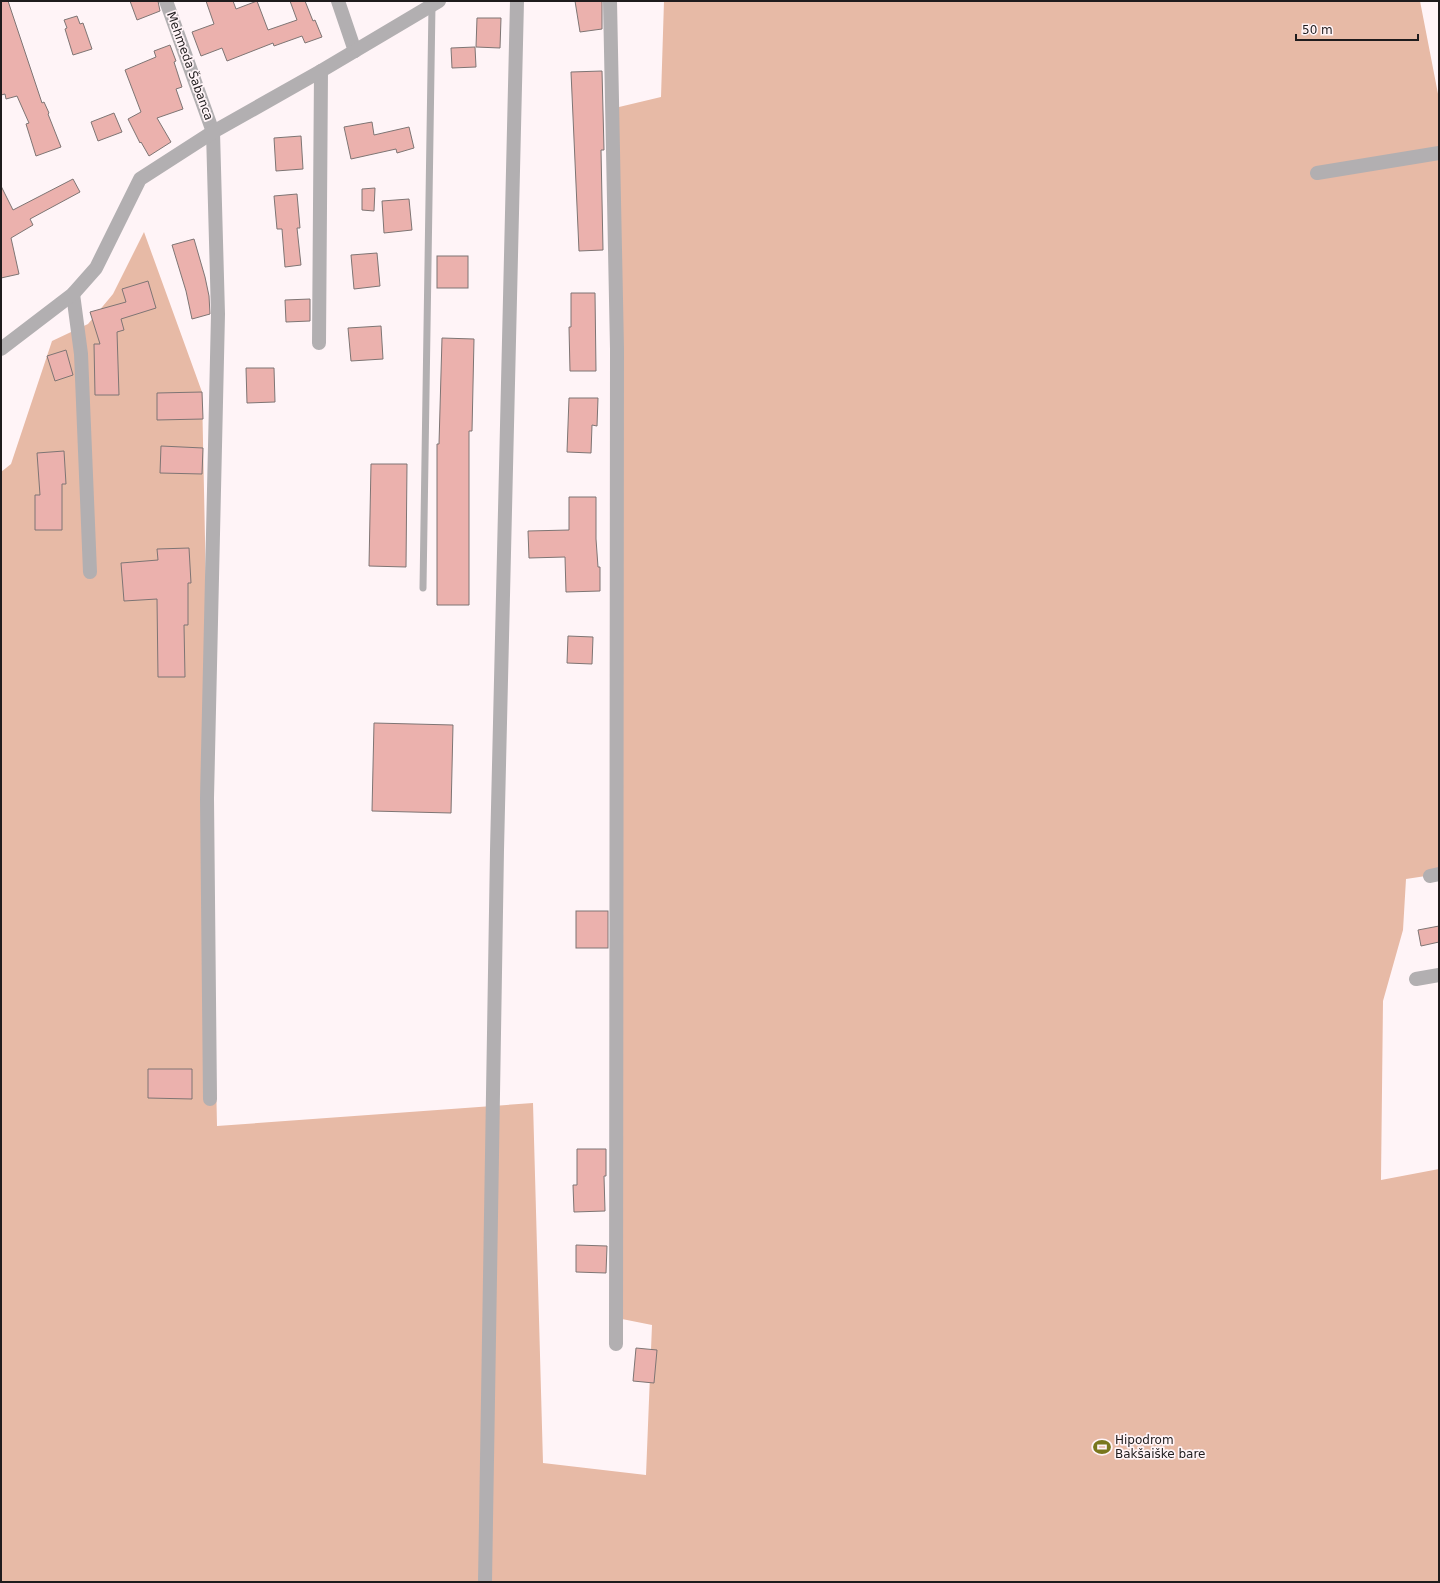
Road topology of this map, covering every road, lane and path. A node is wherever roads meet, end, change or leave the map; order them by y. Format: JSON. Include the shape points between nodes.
{"nodes":[{"id":1,"x":166,"y":1,"type":"edge"},
{"id":2,"x":338,"y":1,"type":"edge"},
{"id":3,"x":517,"y":1,"type":"edge"},
{"id":4,"x":610,"y":1,"type":"edge"},
{"id":5,"x":435,"y":3,"type":"edge"},
{"id":6,"x":355,"y":51,"type":"junction"},
{"id":7,"x":321,"y":71,"type":"junction"},
{"id":8,"x":213,"y":132,"type":"junction"},
{"id":9,"x":1439,"y":153,"type":"edge"},
{"id":10,"x":1317,"y":173,"type":"dead end"},
{"id":11,"x":73,"y":294,"type":"junction"},
{"id":12,"x":319,"y":343,"type":"dead end"},
{"id":13,"x":1,"y":349,"type":"edge"},
{"id":14,"x":90,"y":572,"type":"dead end"},
{"id":15,"x":424,"y":588,"type":"dead end"},
{"id":16,"x":1439,"y":975,"type":"edge"},
{"id":17,"x":1416,"y":978,"type":"dead end"},
{"id":18,"x":210,"y":1099,"type":"dead end"},
{"id":19,"x":616,"y":1344,"type":"dead end"},
{"id":20,"x":485,"y":1582,"type":"edge"}],
"edges":[{"from":1,"to":8,"type":"street","name":"Mehmeda Šabanca"},
{"from":2,"to":6,"type":"street"},
{"from":3,"to":20,"type":"street","via":[[497,850]]},
{"from":4,"to":19,"type":"street","via":[[616,349]]},
{"from":5,"to":6,"type":"street"},
{"from":5,"to":15,"type":"lane"},
{"from":6,"to":7,"type":"street"},
{"from":7,"to":8,"type":"street"},
{"from":7,"to":12,"type":"street"},
{"from":8,"to":11,"type":"street","via":[[140,179],[96,268]]},
{"from":8,"to":18,"type":"street","name":"Mehmeda Šabanca","via":[[218,314],[207,798]]},
{"from":9,"to":10,"type":"street"},
{"from":11,"to":13,"type":"street"},
{"from":11,"to":14,"type":"street","via":[[81,354]]},
{"from":16,"to":17,"type":"street"}]}
